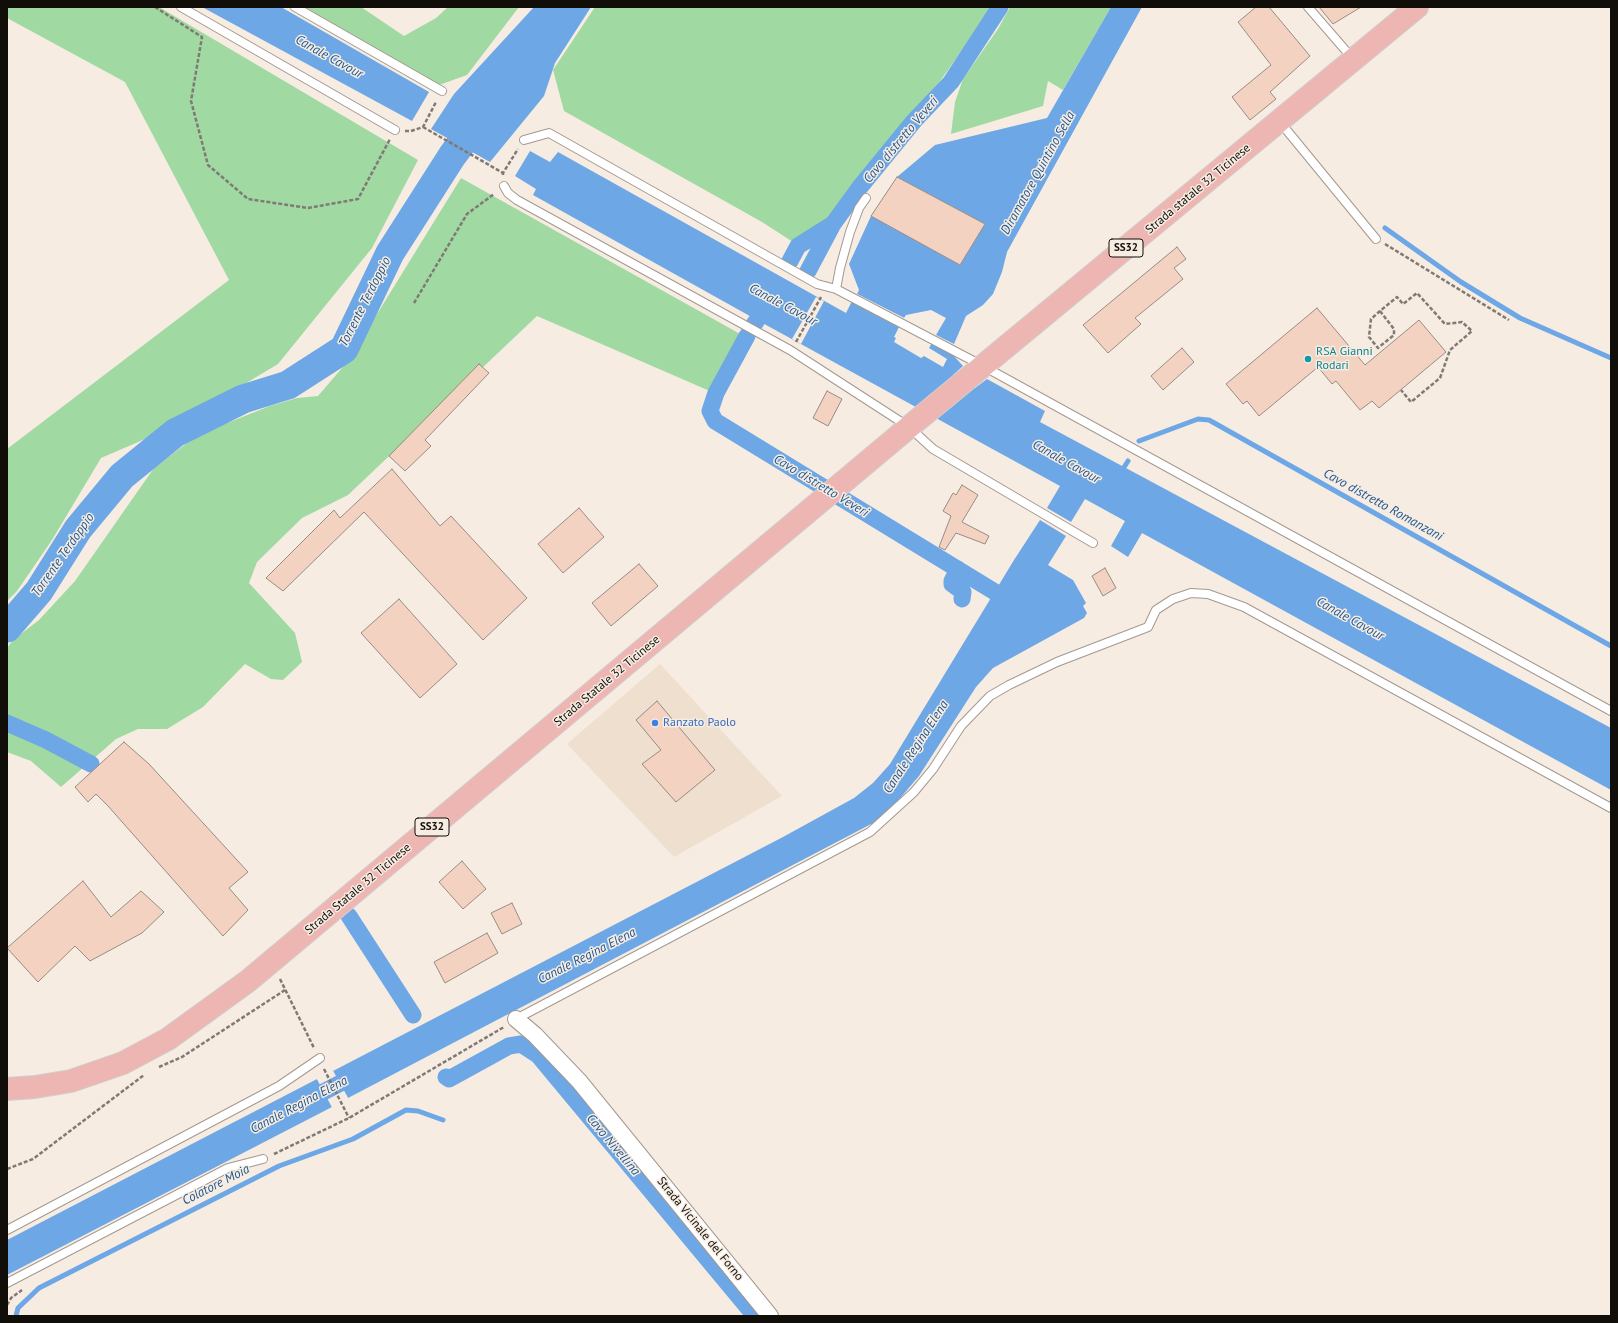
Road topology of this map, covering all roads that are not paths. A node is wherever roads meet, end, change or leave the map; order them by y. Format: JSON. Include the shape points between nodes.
{"nodes":[{"id":1,"x":180,"y":7,"type":"edge"},
{"id":2,"x":295,"y":7,"type":"edge"},
{"id":3,"x":1308,"y":7,"type":"edge"},
{"id":4,"x":1417,"y":7,"type":"edge"},
{"id":5,"x":1353,"y":60,"type":"junction"},
{"id":6,"x":442,"y":91,"type":"road end"},
{"id":7,"x":1280,"y":122,"type":"junction"},
{"id":8,"x":395,"y":130,"type":"road end"},
{"id":9,"x":524,"y":140,"type":"road end"},
{"id":10,"x":504,"y":186,"type":"road end"},
{"id":11,"x":866,"y":198,"type":"dead end"},
{"id":12,"x":1376,"y":239,"type":"road end"},
{"id":13,"x":836,"y":290,"type":"junction"},
{"id":14,"x":978,"y":370,"type":"junction"},
{"id":15,"x":916,"y":422,"type":"junction"},
{"id":16,"x":1093,"y":543,"type":"dead end"},
{"id":17,"x":1611,"y":711,"type":"edge"},
{"id":18,"x":1611,"y":808,"type":"edge"},
{"id":19,"x":516,"y":1019,"type":"joint"},
{"id":20,"x":320,"y":1058,"type":"road end"},
{"id":21,"x":7,"y":1089,"type":"edge"},
{"id":22,"x":263,"y":1159,"type":"road end"},
{"id":23,"x":7,"y":1230,"type":"edge"},
{"id":24,"x":7,"y":1283,"type":"edge"},
{"id":25,"x":770,"y":1316,"type":"edge"}],
"edges":[{"from":1,"to":8,"type":"lane"},
{"from":2,"to":6,"type":"lane"},
{"from":3,"to":5,"type":"lane"},
{"from":4,"to":5,"type":"main road","name":"Strada statale 32 Ticinese","number":"SS32"},
{"from":5,"to":7,"type":"main road","name":"Strada statale 32 Ticinese","number":"SS32"},
{"from":7,"to":12,"type":"lane"},
{"from":7,"to":14,"type":"main road","name":"Strada statale 32 Ticinese","number":"SS32"},
{"from":9,"to":13,"type":"lane","via":[[549,133],[816,284]]},
{"from":10,"to":15,"type":"lane","via":[[517,200]]},
{"from":11,"to":13,"type":"lane","via":[[859,208],[850,232]]},
{"from":13,"to":14,"type":"lane"},
{"from":14,"to":15,"type":"main road","name":"Strada statale 32 Ticinese","number":"SS32"},
{"from":14,"to":17,"type":"lane"},
{"from":15,"to":16,"type":"lane","via":[[932,449]]},
{"from":15,"to":21,"type":"main road","name":"Strada Statale 32 Ticinese","number":"SS32","via":[[271,963],[200,1018],[144,1053],[97,1073],[71,1081]]},
{"from":18,"to":19,"type":"lane","via":[[1244,607],[1208,594],[1191,593],[1173,599],[1156,610],[1148,627],[1057,662],[990,696],[961,726],[933,769],[914,792],[870,832]]},
{"from":19,"to":25,"type":"street","name":"Strada Vicinale del Forno","via":[[579,1081]]},
{"from":20,"to":23,"type":"lane","via":[[279,1086]]},
{"from":22,"to":24,"type":"lane","via":[[228,1168]]}]}
